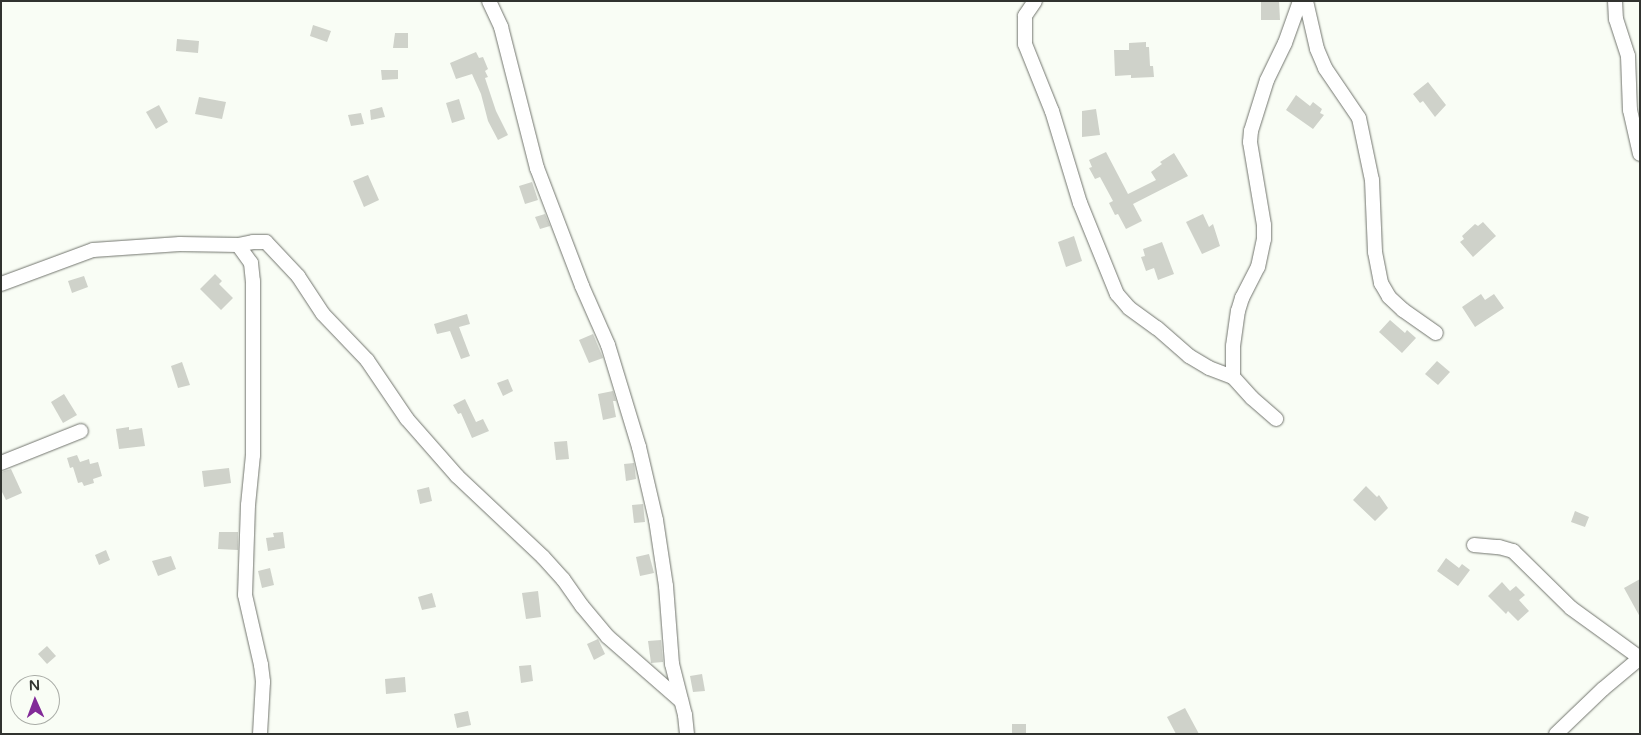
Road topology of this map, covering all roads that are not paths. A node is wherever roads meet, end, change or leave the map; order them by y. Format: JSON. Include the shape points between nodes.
{"nodes":[{"id":1,"x":489,"y":1,"type":"edge"},
{"id":2,"x":1034,"y":1,"type":"edge"},
{"id":3,"x":1300,"y":1,"type":"edge"},
{"id":4,"x":1306,"y":1,"type":"edge"},
{"id":5,"x":1615,"y":1,"type":"edge"},
{"id":6,"x":1623,"y":45,"type":"junction"},
{"id":7,"x":1640,"y":62,"type":"edge"},
{"id":8,"x":1640,"y":154,"type":"edge"},
{"id":9,"x":238,"y":245,"type":"junction"},
{"id":10,"x":1,"y":284,"type":"edge"},
{"id":11,"x":1436,"y":333,"type":"dead end"},
{"id":12,"x":1233,"y":377,"type":"junction"},
{"id":13,"x":1276,"y":419,"type":"dead end"},
{"id":14,"x":82,"y":431,"type":"dead end"},
{"id":15,"x":1,"y":463,"type":"edge"},
{"id":16,"x":1474,"y":545,"type":"dead end"},
{"id":17,"x":1640,"y":658,"type":"edge"},
{"id":18,"x":680,"y":701,"type":"junction"},
{"id":19,"x":260,"y":734,"type":"edge"},
{"id":20,"x":686,"y":734,"type":"edge"},
{"id":21,"x":1556,"y":734,"type":"edge"}],
"edges":[{"from":1,"to":18,"type":"street","via":[[501,27],[537,168],[608,346],[639,447],[656,520],[666,586],[672,664]]},
{"from":2,"to":12,"type":"street","via":[[1025,16],[1025,44],[1052,112],[1080,203],[1117,294],[1129,308],[1189,356],[1204,366]]},
{"from":3,"to":12,"type":"street","via":[[1285,43],[1266,80],[1251,131],[1264,239],[1258,267],[1238,311]]},
{"from":4,"to":11,"type":"street","via":[[1317,49],[1325,68],[1359,118],[1372,180],[1375,252],[1381,283],[1389,297],[1403,310]]},
{"from":5,"to":6,"type":"street"},
{"from":6,"to":7,"type":"street"},
{"from":6,"to":8,"type":"street","via":[[1630,74],[1630,110]]},
{"from":9,"to":10,"type":"street","via":[[180,244],[93,250]]},
{"from":9,"to":18,"type":"street","via":[[266,242],[279,254],[305,285],[323,314],[367,360],[407,419],[449,467],[563,579],[608,637]]},
{"from":9,"to":19,"type":"street","via":[[251,262],[253,276],[253,456],[245,595],[263,682]]},
{"from":12,"to":13,"type":"street"},
{"from":14,"to":15,"type":"street"},
{"from":16,"to":17,"type":"street","via":[[1513,551],[1571,608]]},
{"from":17,"to":21,"type":"street"},
{"from":18,"to":20,"type":"street"}]}
